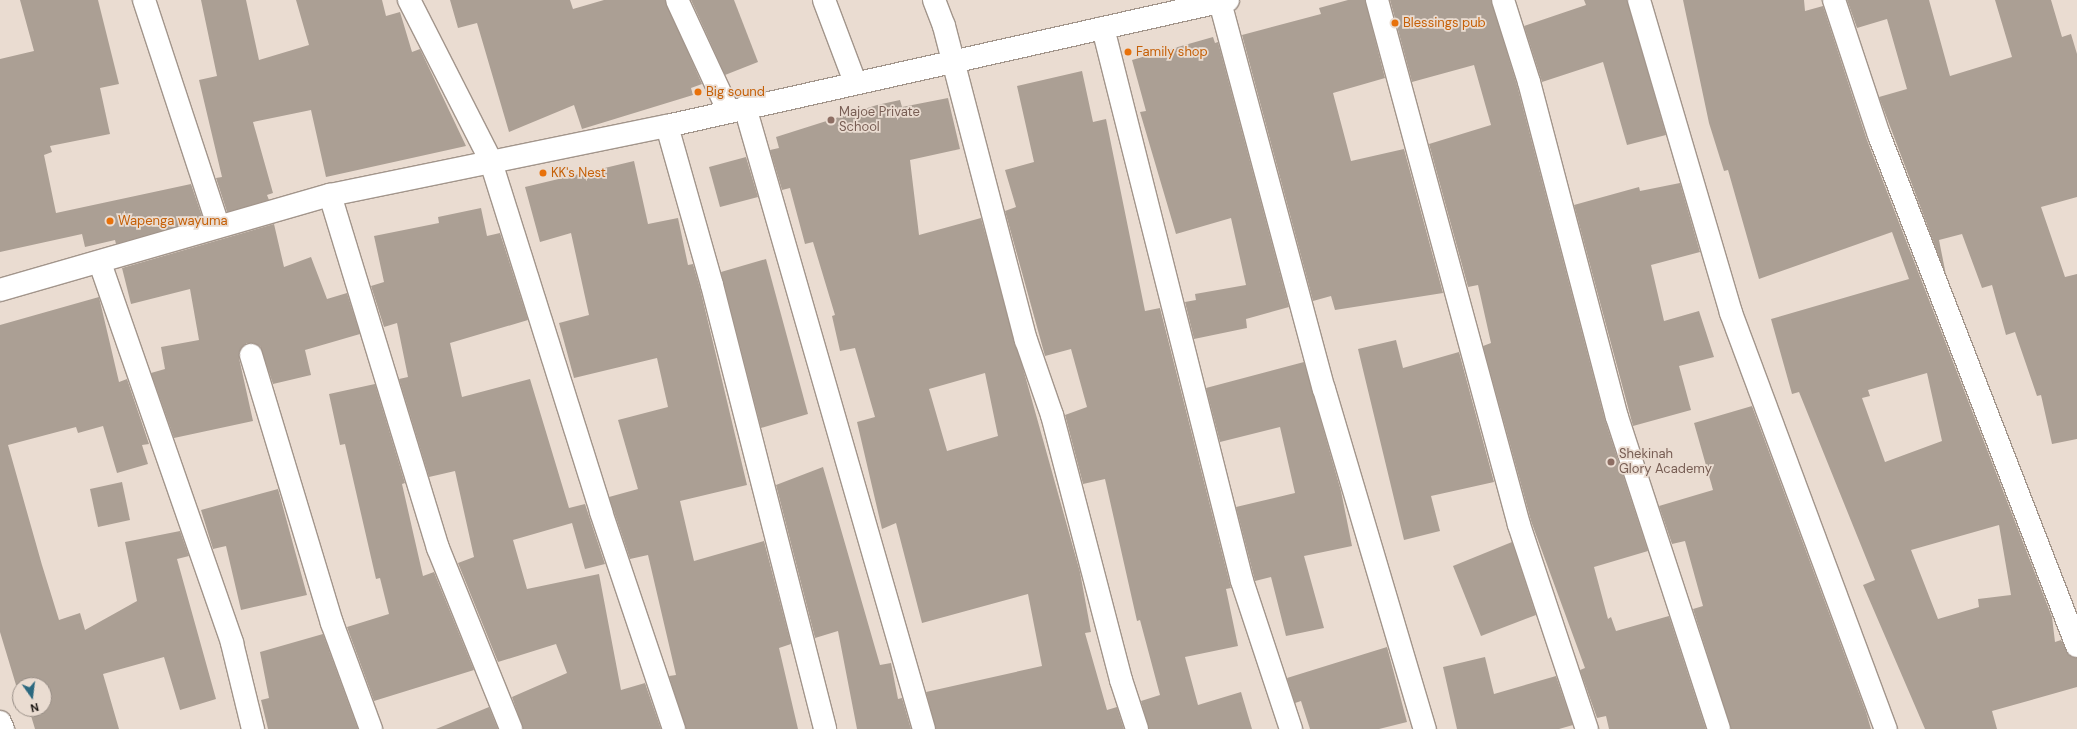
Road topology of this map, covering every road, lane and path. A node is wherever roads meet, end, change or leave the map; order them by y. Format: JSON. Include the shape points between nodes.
{"nodes":[{"id":1,"x":144,"y":0,"type":"edge"},
{"id":2,"x":409,"y":0,"type":"edge"},
{"id":3,"x":677,"y":0,"type":"edge"},
{"id":4,"x":824,"y":0,"type":"edge"},
{"id":5,"x":934,"y":0,"type":"edge"},
{"id":6,"x":1377,"y":0,"type":"edge"},
{"id":7,"x":1503,"y":0,"type":"edge"},
{"id":8,"x":1639,"y":0,"type":"edge"},
{"id":9,"x":1834,"y":0,"type":"edge"},
{"id":10,"x":1224,"y":1,"type":"edge"},
{"id":11,"x":1103,"y":28,"type":"junction"},
{"id":12,"x":952,"y":61,"type":"junction"},
{"id":13,"x":855,"y":82,"type":"junction"},
{"id":14,"x":736,"y":109,"type":"junction"},
{"id":15,"x":667,"y":126,"type":"junction"},
{"id":16,"x":490,"y":160,"type":"junction"},
{"id":17,"x":330,"y":194,"type":"junction"},
{"id":18,"x":218,"y":225,"type":"junction"},
{"id":19,"x":100,"y":263,"type":"junction"},
{"id":20,"x":0,"y":290,"type":"edge"},
{"id":21,"x":251,"y":356,"type":"dead end"},
{"id":22,"x":2077,"y":646,"type":"edge"},
{"id":23,"x":0,"y":722,"type":"edge"},
{"id":24,"x":3,"y":729,"type":"edge"},
{"id":25,"x":253,"y":729,"type":"edge"},
{"id":26,"x":371,"y":729,"type":"edge"},
{"id":27,"x":511,"y":729,"type":"edge"},
{"id":28,"x":674,"y":729,"type":"edge"},
{"id":29,"x":826,"y":729,"type":"edge"},
{"id":30,"x":924,"y":729,"type":"edge"},
{"id":31,"x":1137,"y":729,"type":"edge"},
{"id":32,"x":1291,"y":729,"type":"edge"},
{"id":33,"x":1425,"y":729,"type":"edge"},
{"id":34,"x":1587,"y":729,"type":"edge"},
{"id":35,"x":1719,"y":729,"type":"edge"},
{"id":36,"x":1886,"y":729,"type":"edge"}],
"edges":[{"from":1,"to":18,"type":"street"},
{"from":2,"to":16,"type":"street"},
{"from":3,"to":14,"type":"street"},
{"from":4,"to":13,"type":"street"},
{"from":5,"to":12,"type":"street"},
{"from":6,"to":34,"type":"street","via":[[1519,525]]},
{"from":7,"to":35,"type":"street","via":[[1529,82],[1616,417]]},
{"from":8,"to":36,"type":"street","via":[[1731,313]]},
{"from":9,"to":22,"type":"street","via":[[1879,135]]},
{"from":10,"to":11,"type":"street"},
{"from":10,"to":33,"type":"street","via":[[1324,389]]},
{"from":11,"to":12,"type":"street"},
{"from":11,"to":32,"type":"street","via":[[1242,581]]},
{"from":12,"to":13,"type":"street"},
{"from":12,"to":31,"type":"street"},
{"from":13,"to":14,"type":"street"},
{"from":14,"to":15,"type":"street"},
{"from":14,"to":30,"type":"street"},
{"from":15,"to":16,"type":"street"},
{"from":15,"to":29,"type":"street","via":[[716,300]]},
{"from":16,"to":17,"type":"street"},
{"from":16,"to":28,"type":"street","via":[[603,520]]},
{"from":17,"to":18,"type":"street"},
{"from":17,"to":27,"type":"street","via":[[438,548]]},
{"from":18,"to":19,"type":"street"},
{"from":19,"to":20,"type":"street"},
{"from":19,"to":25,"type":"street","via":[[232,643]]},
{"from":21,"to":26,"type":"street","via":[[332,623]]},
{"from":23,"to":24,"type":"street"}]}
